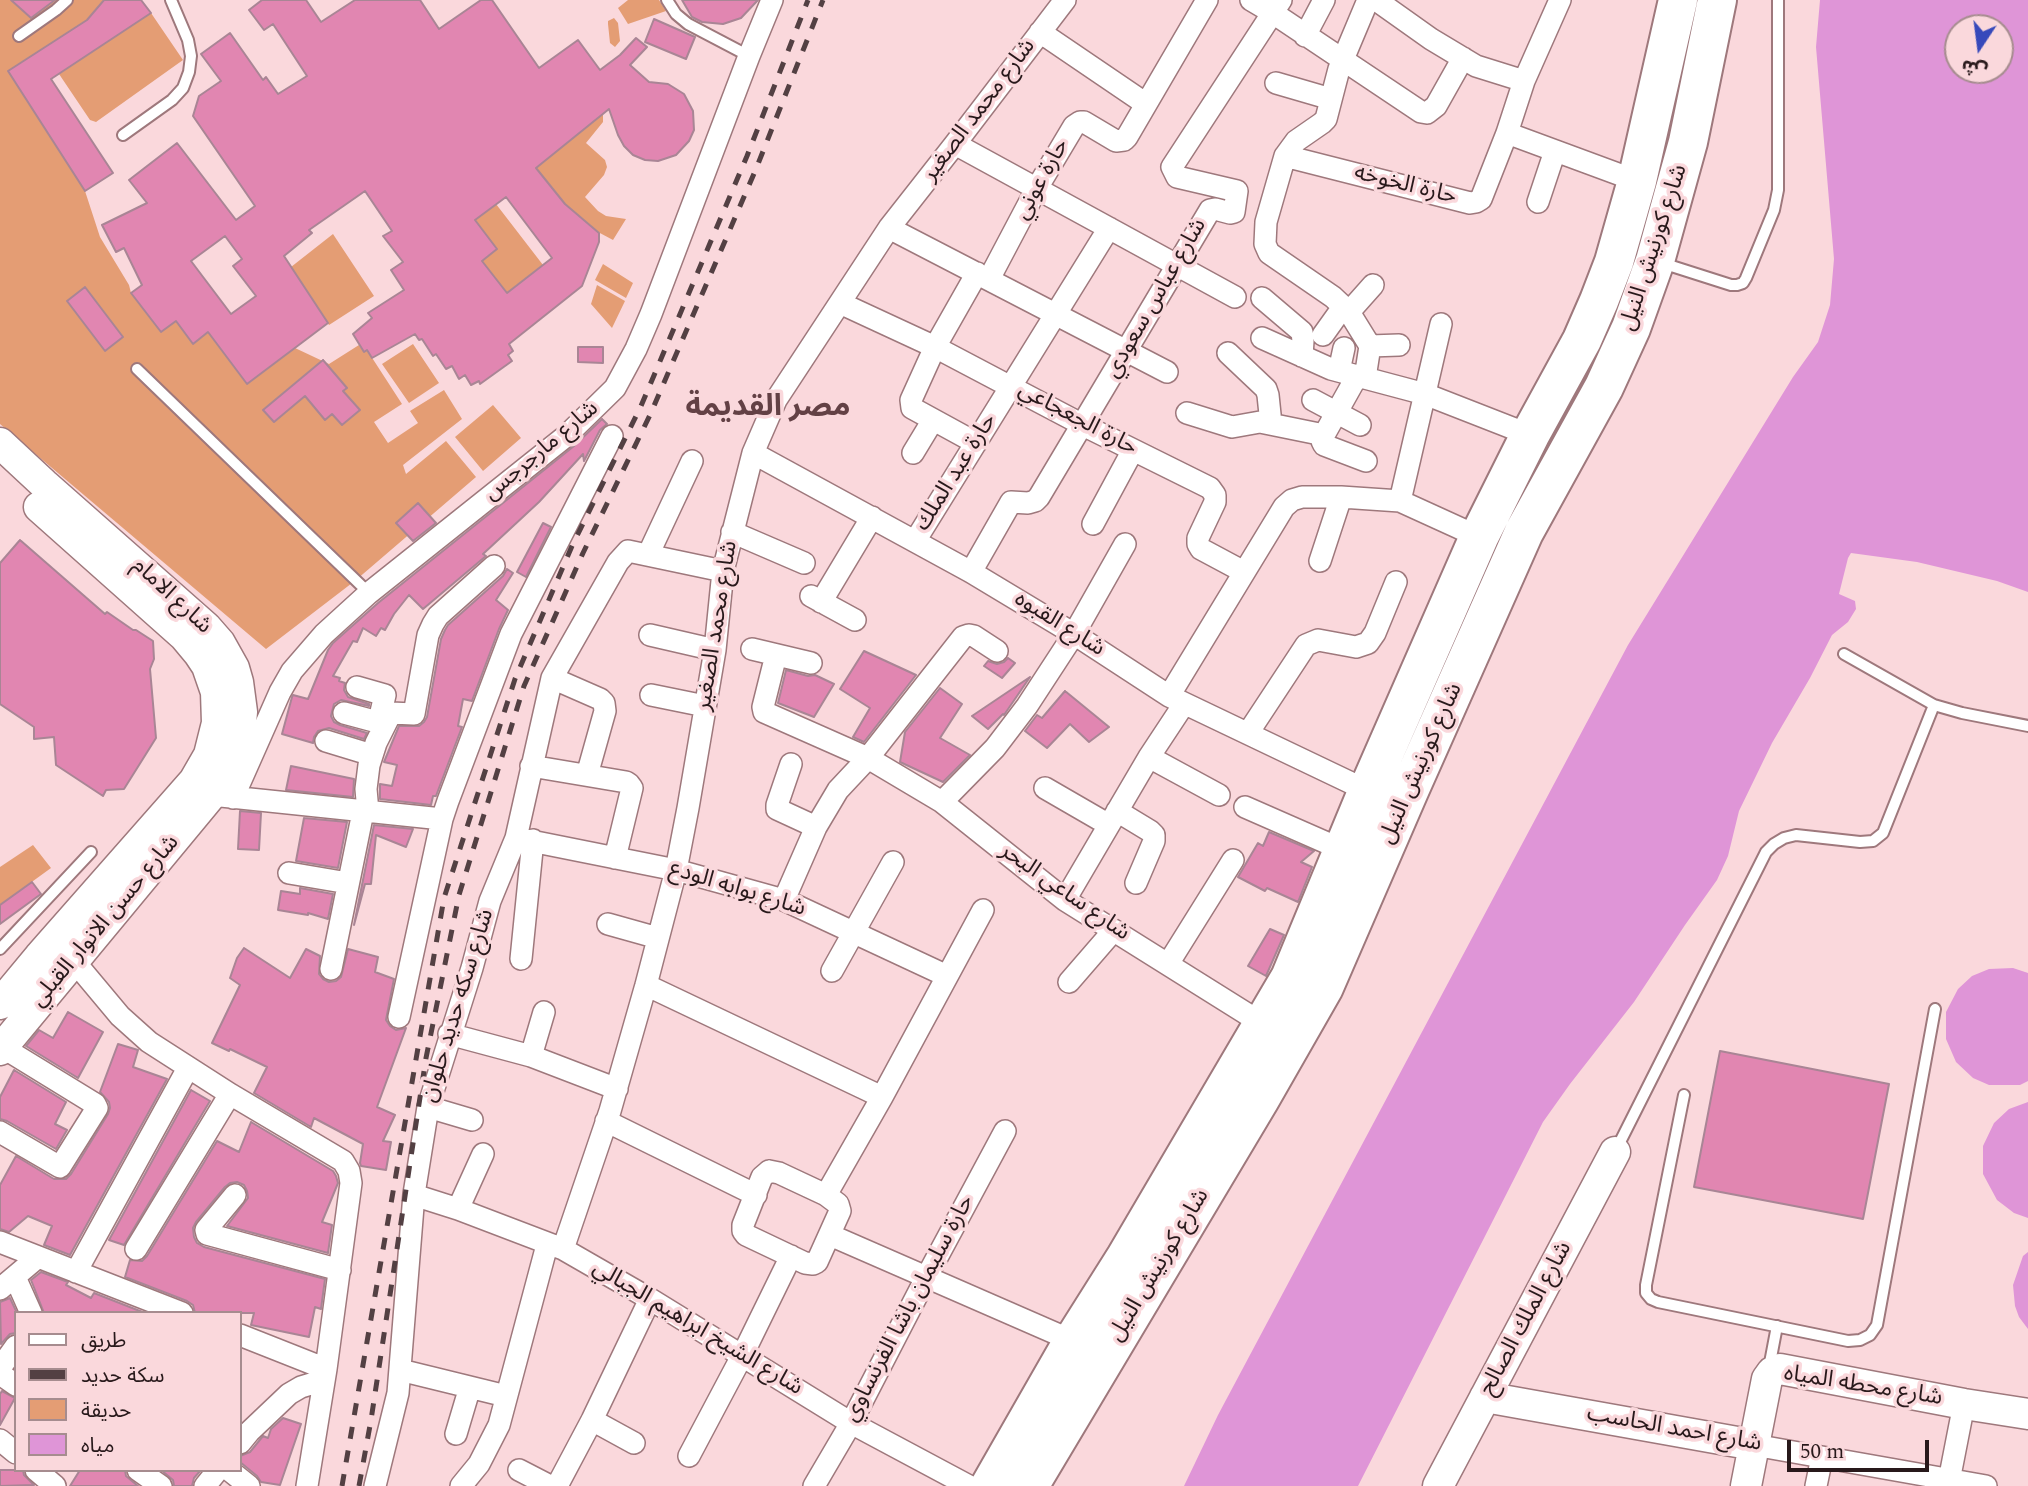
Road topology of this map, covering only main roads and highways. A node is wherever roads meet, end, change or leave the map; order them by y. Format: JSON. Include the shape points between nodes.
{"nodes":[{"id":1,"x":1678,"y":0,"type":"edge"},
{"id":2,"x":1717,"y":0,"type":"edge"},
{"id":3,"x":0,"y":443,"type":"edge"},
{"id":4,"x":0,"y":471,"type":"edge"},
{"id":5,"x":213,"y":791,"type":"junction"},
{"id":6,"x":6,"y":992,"type":"edge"},
{"id":7,"x":1,"y":1049,"type":"edge"},
{"id":8,"x":1615,"y":1152,"type":"road end"},
{"id":9,"x":1485,"y":1397,"type":"junction"},
{"id":10,"x":2028,"y":1413,"type":"edge"},
{"id":11,"x":1754,"y":1445,"type":"junction"},
{"id":12,"x":990,"y":1486,"type":"edge"},
{"id":13,"x":1028,"y":1486,"type":"edge"},
{"id":14,"x":1438,"y":1486,"type":"edge"},
{"id":15,"x":1746,"y":1486,"type":"edge"}],
"edges":[{"from":1,"to":12,"type":"highway","name":"شارع كورنيش النيل","via":[[1637,181],[1599,301],[1479,537],[1290,978]]},
{"from":2,"to":13,"type":"highway","name":"شارع كورنيش النيل","via":[[1688,142],[1655,261],[1604,387],[1524,532],[1324,987]]},
{"from":3,"to":5,"type":"main road","name":"شارع الامام","via":[[206,626],[228,655],[239,682],[243,712],[234,756]]},
{"from":4,"to":5,"type":"main road","name":"شارع الامام","via":[[184,636],[207,666],[216,692],[217,723],[209,755]]},
{"from":5,"to":6,"type":"main road","name":"شارع حسن الانوار القبلي"},
{"from":5,"to":7,"type":"main road","name":"شارع حسن الانوار القبلي"},
{"from":8,"to":9,"type":"main road","name":"شارع الملك الصالح"},
{"from":9,"to":11,"type":"main road","name":"شارع احمد الحاسب"},
{"from":9,"to":14,"type":"main road","name":"شارع الملك الصالح"},
{"from":10,"to":11,"type":"main road","name":"شارع محطه المياه","via":[[1780,1369],[1767,1379]]},
{"from":11,"to":15,"type":"main road","name":"شارع محطه المياه"}]}
